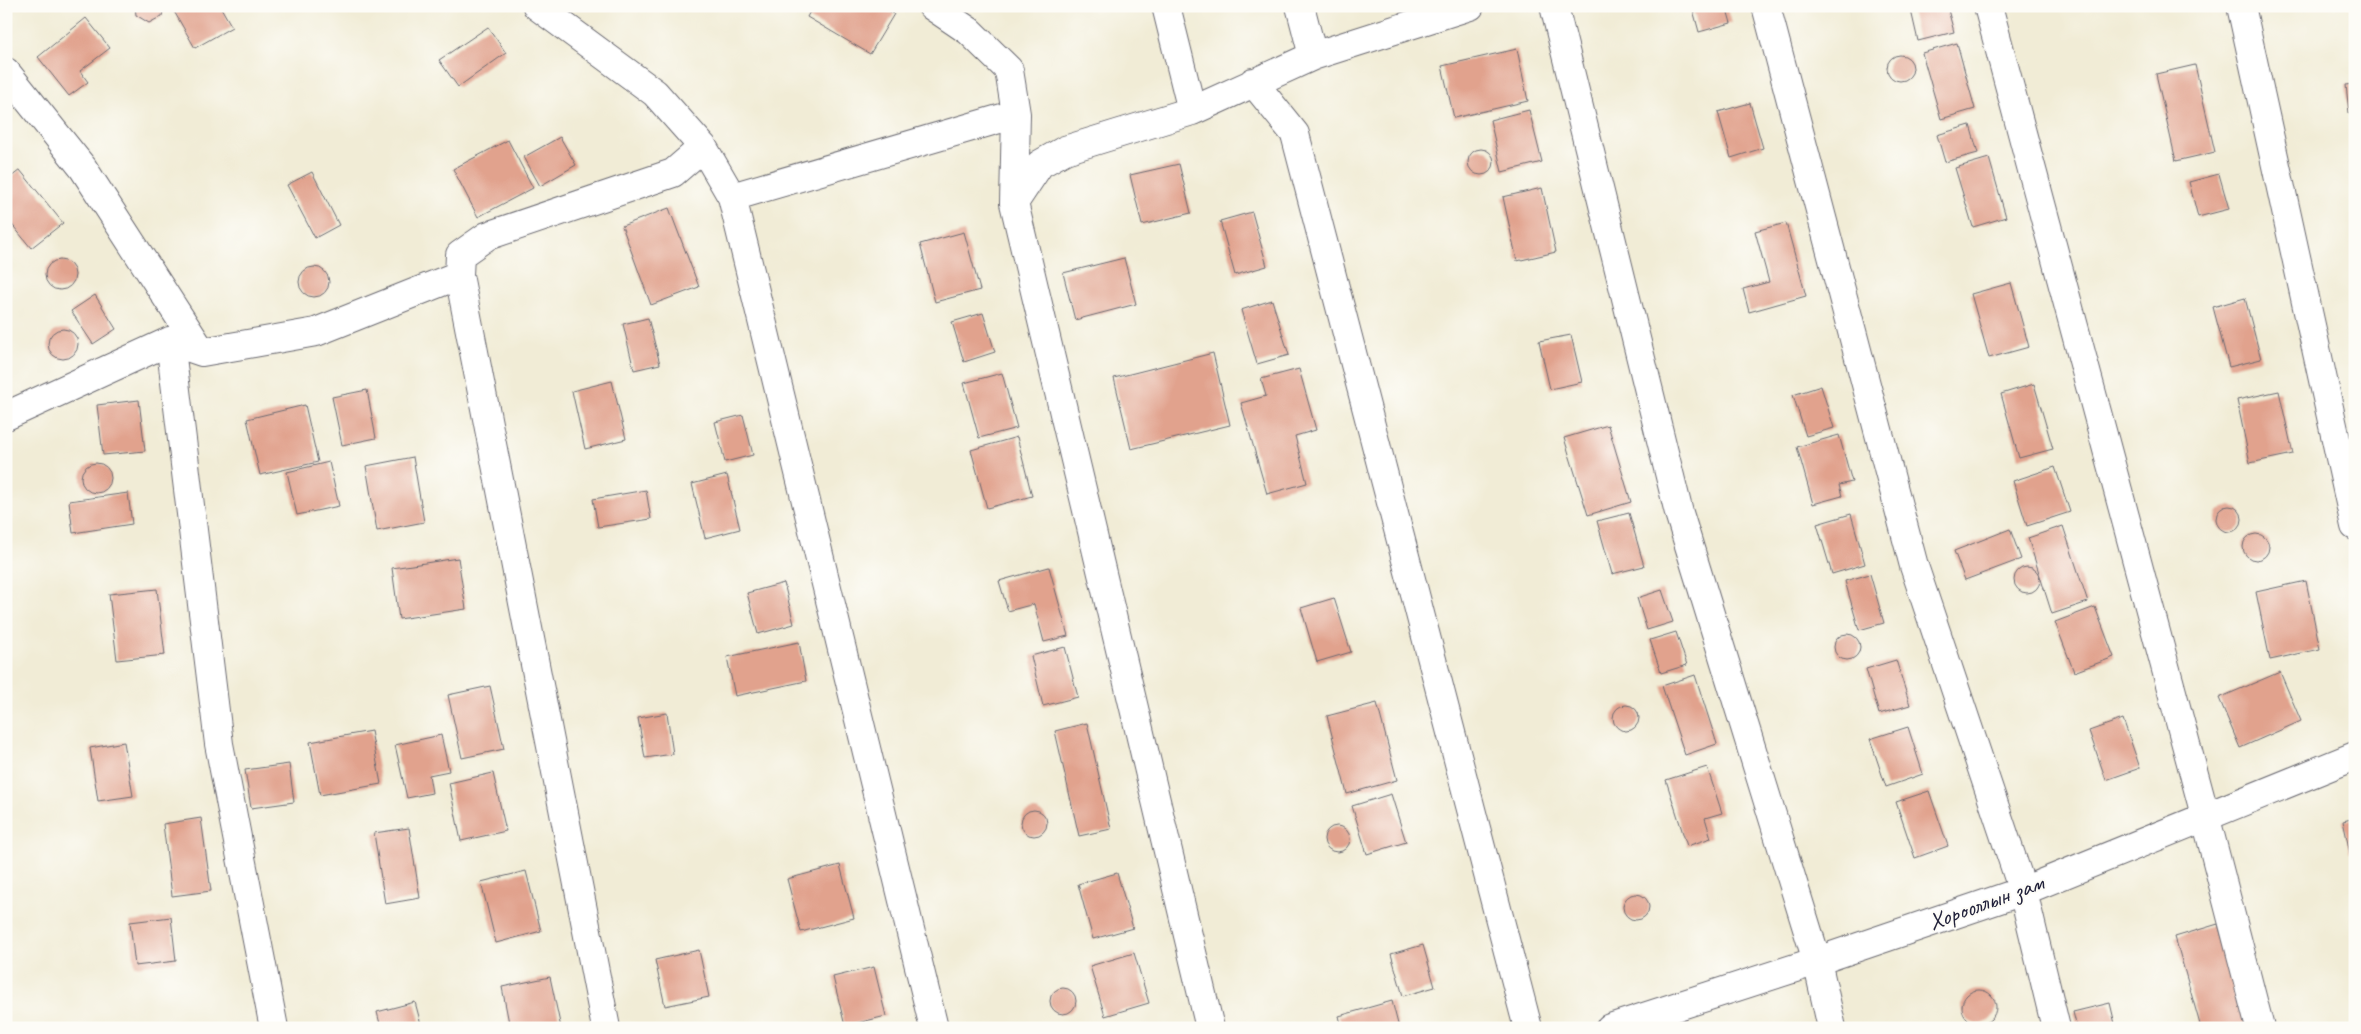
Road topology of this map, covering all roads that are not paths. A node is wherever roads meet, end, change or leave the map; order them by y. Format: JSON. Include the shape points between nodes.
{"nodes":[{"id":1,"x":537,"y":6,"type":"edge"},
{"id":2,"x":932,"y":6,"type":"edge"},
{"id":3,"x":1166,"y":6,"type":"edge"},
{"id":4,"x":1300,"y":6,"type":"edge"},
{"id":5,"x":1470,"y":6,"type":"edge"},
{"id":6,"x":1554,"y":6,"type":"edge"},
{"id":7,"x":1766,"y":6,"type":"edge"},
{"id":8,"x":1988,"y":6,"type":"edge"},
{"id":9,"x":2241,"y":6,"type":"edge"},
{"id":10,"x":1313,"y":56,"type":"junction"},
{"id":11,"x":6,"y":72,"type":"edge"},
{"id":12,"x":1253,"y":82,"type":"junction"},
{"id":13,"x":1192,"y":111,"type":"junction"},
{"id":14,"x":1016,"y":114,"type":"junction"},
{"id":15,"x":703,"y":147,"type":"junction"},
{"id":16,"x":732,"y":197,"type":"junction"},
{"id":17,"x":1014,"y":203,"type":"junction"},
{"id":18,"x":459,"y":275,"type":"junction"},
{"id":19,"x":170,"y":341,"type":"junction"},
{"id":20,"x":202,"y":352,"type":"junction"},
{"id":21,"x":6,"y":416,"type":"edge"},
{"id":22,"x":2355,"y":526,"type":"edge"},
{"id":23,"x":2355,"y":756,"type":"edge"},
{"id":24,"x":2205,"y":815,"type":"junction"},
{"id":25,"x":2023,"y":891,"type":"junction"},
{"id":26,"x":1817,"y":961,"type":"junction"},
{"id":27,"x":274,"y":1028,"type":"edge"},
{"id":28,"x":606,"y":1028,"type":"edge"},
{"id":29,"x":934,"y":1028,"type":"edge"},
{"id":30,"x":1210,"y":1028,"type":"edge"},
{"id":31,"x":1528,"y":1028,"type":"edge"},
{"id":32,"x":1610,"y":1028,"type":"edge"},
{"id":33,"x":1832,"y":1028,"type":"edge"},
{"id":34,"x":2056,"y":1028,"type":"edge"},
{"id":35,"x":2260,"y":1028,"type":"edge"}],
"edges":[{"from":1,"to":15,"type":"street","via":[[655,93]]},
{"from":2,"to":14,"type":"street","via":[[969,31],[1009,70]]},
{"from":3,"to":13,"type":"street"},
{"from":4,"to":10,"type":"street"},
{"from":5,"to":10,"type":"street"},
{"from":6,"to":26,"type":"street","via":[[1679,513]]},
{"from":7,"to":25,"type":"street","via":[[1914,566]]},
{"from":8,"to":24,"type":"street"},
{"from":9,"to":22,"type":"street"},
{"from":10,"to":12,"type":"street"},
{"from":11,"to":20,"type":"street","via":[[83,168]]},
{"from":12,"to":13,"type":"street"},
{"from":12,"to":31,"type":"street","via":[[1295,134]]},
{"from":13,"to":17,"type":"street","via":[[1065,150],[1040,164]]},
{"from":14,"to":16,"type":"street"},
{"from":14,"to":17,"type":"street"},
{"from":15,"to":16,"type":"street"},
{"from":15,"to":18,"type":"street","via":[[673,173],[487,236],[460,255]]},
{"from":16,"to":29,"type":"street"},
{"from":17,"to":30,"type":"street"},
{"from":18,"to":20,"type":"street","via":[[316,332]]},
{"from":18,"to":28,"type":"street"},
{"from":19,"to":20,"type":"street"},
{"from":19,"to":21,"type":"street"},
{"from":19,"to":27,"type":"street","via":[[219,744]]},
{"from":23,"to":24,"type":"street","name":"Хорооллын зам"},
{"from":24,"to":25,"type":"street","name":"Хорооллын зам"},
{"from":24,"to":35,"type":"street"},
{"from":25,"to":26,"type":"street","name":"Хорооллын зам"},
{"from":25,"to":34,"type":"street"},
{"from":26,"to":32,"type":"street","name":"Хорооллын зам"},
{"from":26,"to":33,"type":"street"}]}
